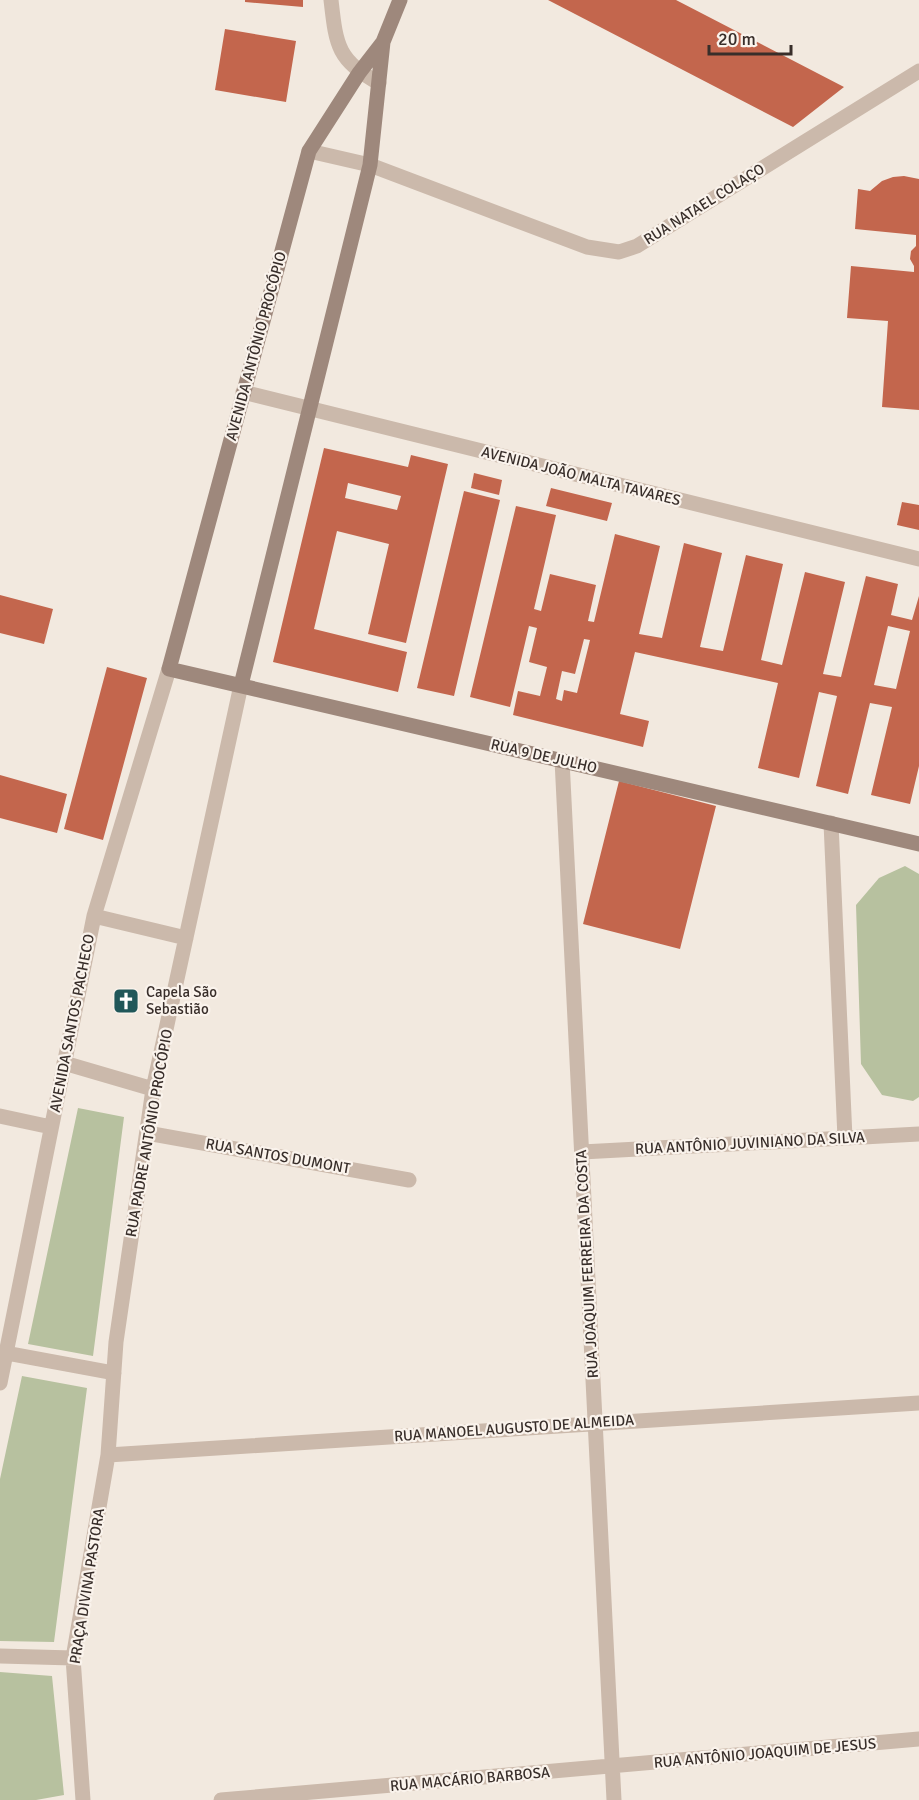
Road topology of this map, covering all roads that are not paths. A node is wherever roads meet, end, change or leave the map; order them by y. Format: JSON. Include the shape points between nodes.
{"nodes":[{"id":1,"x":331,"y":0,"type":"edge"},
{"id":2,"x":400,"y":0,"type":"edge"},
{"id":3,"x":383,"y":42,"type":"junction"},
{"id":4,"x":919,"y":71,"type":"edge"},
{"id":5,"x":359,"y":73,"type":"junction"},
{"id":6,"x":379,"y":83,"type":"junction"},
{"id":7,"x":309,"y":151,"type":"junction"},
{"id":8,"x":370,"y":165,"type":"junction"},
{"id":9,"x":243,"y":392,"type":"junction"},
{"id":10,"x":310,"y":409,"type":"junction"},
{"id":11,"x":919,"y":559,"type":"edge"},
{"id":12,"x":169,"y":669,"type":"junction"},
{"id":13,"x":241,"y":685,"type":"junction"},
{"id":14,"x":562,"y":760,"type":"junction"},
{"id":15,"x":831,"y":823,"type":"junction"},
{"id":16,"x":919,"y":844,"type":"edge"},
{"id":17,"x":94,"y":916,"type":"junction"},
{"id":18,"x":186,"y":938,"type":"junction"},
{"id":19,"x":64,"y":1063,"type":"junction"},
{"id":20,"x":153,"y":1089,"type":"junction"},
{"id":21,"x":0,"y":1116,"type":"edge"},
{"id":22,"x":51,"y":1127,"type":"junction"},
{"id":23,"x":147,"y":1133,"type":"junction"},
{"id":24,"x":919,"y":1134,"type":"edge"},
{"id":25,"x":845,"y":1138,"type":"junction"},
{"id":26,"x":582,"y":1152,"type":"junction"},
{"id":27,"x":409,"y":1180,"type":"dead end"},
{"id":28,"x":6,"y":1353,"type":"junction"},
{"id":29,"x":114,"y":1373,"type":"junction"},
{"id":30,"x":0,"y":1383,"type":"edge"},
{"id":31,"x":919,"y":1402,"type":"edge"},
{"id":32,"x":595,"y":1423,"type":"junction"},
{"id":33,"x":108,"y":1455,"type":"junction"},
{"id":34,"x":0,"y":1656,"type":"edge"},
{"id":35,"x":73,"y":1658,"type":"junction"},
{"id":36,"x":919,"y":1739,"type":"edge"},
{"id":37,"x":612,"y":1767,"type":"junction"},
{"id":38,"x":383,"y":1793,"type":"edge"},
{"id":39,"x":83,"y":1800,"type":"edge"},
{"id":40,"x":221,"y":1800,"type":"edge"},
{"id":41,"x":614,"y":1800,"type":"edge"}],
"edges":[{"from":1,"to":5,"type":"street","via":[[334,35],[341,53]]},
{"from":2,"to":3,"type":"street","name":"AVENIDA ANTÔNIO PROCÓPIO"},
{"from":3,"to":5,"type":"street","name":"AVENIDA ANTÔNIO PROCÓPIO"},
{"from":3,"to":6,"type":"street","name":"AVENIDA ANTÔNIO PROCÓPIO"},
{"from":4,"to":8,"type":"street","name":"RUA NATAEL COLAÇO","via":[[637,246],[619,252],[587,247]]},
{"from":5,"to":6,"type":"street"},
{"from":5,"to":7,"type":"street","name":"AVENIDA ANTÔNIO PROCÓPIO"},
{"from":6,"to":8,"type":"street","name":"AVENIDA ANTÔNIO PROCÓPIO"},
{"from":7,"to":8,"type":"street","name":"RUA NATAEL COLAÇO"},
{"from":7,"to":9,"type":"street","name":"AVENIDA ANTÔNIO PROCÓPIO"},
{"from":8,"to":10,"type":"street","name":"AVENIDA ANTÔNIO PROCÓPIO"},
{"from":9,"to":10,"type":"street","name":"AVENIDA JOÃO MALTA TAVARES"},
{"from":9,"to":12,"type":"street","name":"AVENIDA ANTÔNIO PROCÓPIO"},
{"from":10,"to":11,"type":"street","name":"AVENIDA JOÃO MALTA TAVARES"},
{"from":10,"to":13,"type":"street","name":"AVENIDA ANTÔNIO PROCÓPIO"},
{"from":12,"to":13,"type":"street","name":"RUA 9 DE JULHO"},
{"from":12,"to":17,"type":"street","name":"AVENIDA SANTOS PACHECO"},
{"from":13,"to":14,"type":"street","name":"RUA 9 DE JULHO"},
{"from":13,"to":18,"type":"street","name":"RUA PADRE ANTÔNIO PROCÓPIO"},
{"from":14,"to":15,"type":"street","name":"RUA 9 DE JULHO"},
{"from":14,"to":26,"type":"street","name":"RUA JOAQUIM FERREIRA DA COSTA"},
{"from":15,"to":16,"type":"street","name":"RUA 9 DE JULHO"},
{"from":15,"to":25,"type":"street"},
{"from":17,"to":18,"type":"street"},
{"from":17,"to":19,"type":"street","name":"AVENIDA SANTOS PACHECO"},
{"from":18,"to":20,"type":"street","name":"RUA PADRE ANTÔNIO PROCÓPIO"},
{"from":19,"to":20,"type":"street"},
{"from":19,"to":22,"type":"street","name":"AVENIDA SANTOS PACHECO"},
{"from":20,"to":23,"type":"street","name":"RUA PADRE ANTÔNIO PROCÓPIO"},
{"from":21,"to":22,"type":"street"},
{"from":22,"to":28,"type":"street","name":"AVENIDA SANTOS PACHECO"},
{"from":23,"to":27,"type":"street","name":"RUA SANTOS DUMONT"},
{"from":23,"to":29,"type":"street","name":"RUA PADRE ANTÔNIO PROCÓPIO"},
{"from":24,"to":25,"type":"street","name":"RUA ANTÔNIO JUVINIANO DA SILVA"},
{"from":25,"to":26,"type":"street","name":"RUA ANTÔNIO JUVINIANO DA SILVA"},
{"from":26,"to":32,"type":"street","name":"RUA JOAQUIM FERREIRA DA COSTA"},
{"from":28,"to":29,"type":"street"},
{"from":28,"to":30,"type":"street","name":"AVENIDA SANTOS PACHECO"},
{"from":29,"to":33,"type":"street","name":"PRAÇA DIVINA PASTORA"},
{"from":31,"to":32,"type":"street","name":"RUA MANOEL AUGUSTO DE ALMEIDA"},
{"from":32,"to":33,"type":"street","name":"RUA MANOEL AUGUSTO DE ALMEIDA"},
{"from":32,"to":37,"type":"street","name":"RUA JOAQUIM FERREIRA DA COSTA"},
{"from":33,"to":35,"type":"street","name":"PRAÇA DIVINA PASTORA"},
{"from":34,"to":35,"type":"street"},
{"from":35,"to":39,"type":"street","name":"PRAÇA DIVINA PASTORA"},
{"from":36,"to":37,"type":"street","name":"RUA ANTÔNIO JOAQUIM DE JESUS"},
{"from":37,"to":38,"type":"street","name":"RUA MACÁRIO BARBOSA"},
{"from":37,"to":41,"type":"street","name":"RUA JOAQUIM FERREIRA DA COSTA"},
{"from":38,"to":40,"type":"street","name":"RUA MACÁRIO BARBOSA"}]}
